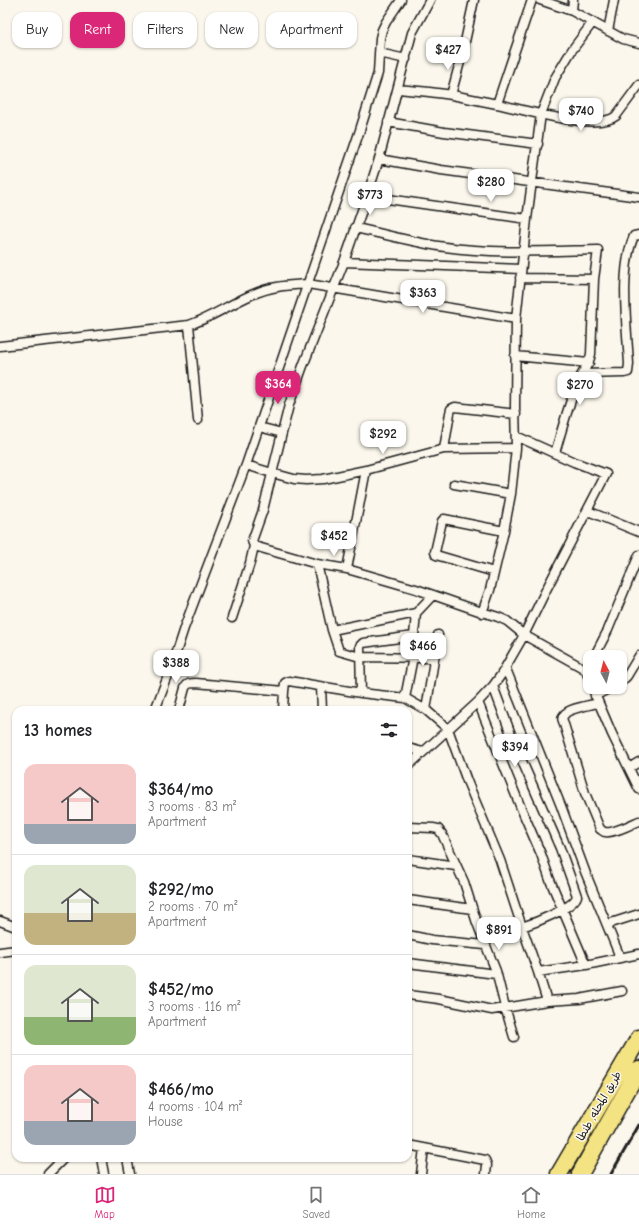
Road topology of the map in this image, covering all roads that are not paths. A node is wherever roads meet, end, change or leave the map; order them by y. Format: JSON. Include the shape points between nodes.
{"nodes":[{"id":1,"x":401,"y":0,"type":"edge"},
{"id":2,"x":430,"y":0,"type":"edge"},
{"id":3,"x":474,"y":0,"type":"edge"},
{"id":4,"x":532,"y":0,"type":"edge"},
{"id":5,"x":540,"y":0,"type":"edge"},
{"id":6,"x":573,"y":0,"type":"edge"},
{"id":7,"x":614,"y":0,"type":"edge"},
{"id":8,"x":572,"y":11,"type":"junction"},
{"id":9,"x":593,"y":22,"type":"junction"},
{"id":10,"x":608,"y":31,"type":"junction"},
{"id":11,"x":639,"y":43,"type":"edge"},
{"id":12,"x":379,"y":53,"type":"junction"},
{"id":13,"x":406,"y":59,"type":"junction"},
{"id":14,"x":639,"y":85,"type":"edge"},
{"id":15,"x":398,"y":89,"type":"junction"},
{"id":16,"x":451,"y":95,"type":"junction"},
{"id":17,"x":497,"y":104,"type":"junction"},
{"id":18,"x":541,"y":114,"type":"junction"},
{"id":19,"x":388,"y":122,"type":"junction"},
{"id":20,"x":538,"y":144,"type":"junction"},
{"id":21,"x":378,"y":159,"type":"junction"},
{"id":22,"x":532,"y":182,"type":"junction"},
{"id":23,"x":367,"y":196,"type":"junction"},
{"id":24,"x":639,"y":197,"type":"edge"},
{"id":25,"x":527,"y":219,"type":"junction"},
{"id":26,"x":355,"y":228,"type":"junction"},
{"id":27,"x":639,"y":235,"type":"edge"},
{"id":28,"x":523,"y":251,"type":"junction"},
{"id":29,"x":344,"y":262,"type":"junction"},
{"id":30,"x":520,"y":274,"type":"junction"},
{"id":31,"x":594,"y":279,"type":"junction"},
{"id":32,"x":308,"y":284,"type":"junction"},
{"id":33,"x":334,"y":289,"type":"junction"},
{"id":34,"x":516,"y":319,"type":"junction"},
{"id":35,"x":189,"y":325,"type":"junction"},
{"id":36,"x":0,"y":346,"type":"edge"},
{"id":37,"x":515,"y":356,"type":"junction"},
{"id":38,"x":589,"y":363,"type":"junction"},
{"id":39,"x":582,"y":374,"type":"junction"},
{"id":40,"x":516,"y":414,"type":"junction"},
{"id":41,"x":198,"y":420,"type":"dead end"},
{"id":42,"x":259,"y":427,"type":"junction"},
{"id":43,"x":282,"y":433,"type":"junction"},
{"id":44,"x":516,"y":436,"type":"junction"},
{"id":45,"x":516,"y":448,"type":"junction"},
{"id":46,"x":444,"y":449,"type":"junction"},
{"id":47,"x":555,"y":453,"type":"junction"},
{"id":48,"x":246,"y":465,"type":"junction"},
{"id":49,"x":366,"y":470,"type":"junction"},
{"id":50,"x":272,"y":474,"type":"junction"},
{"id":51,"x":454,"y":484,"type":"dead end"},
{"id":52,"x":511,"y":494,"type":"junction"},
{"id":53,"x":588,"y":511,"type":"junction"},
{"id":54,"x":504,"y":531,"type":"junction"},
{"id":55,"x":639,"y":532,"type":"edge"},
{"id":56,"x":254,"y":546,"type":"junction"},
{"id":57,"x":639,"y":555,"type":"edge"},
{"id":58,"x":317,"y":564,"type":"junction"},
{"id":59,"x":347,"y":569,"type":"junction"},
{"id":60,"x":494,"y":572,"type":"junction"},
{"id":61,"x":635,"y":575,"type":"edge"},
{"id":62,"x":433,"y":595,"type":"junction"},
{"id":63,"x":416,"y":613,"type":"junction"},
{"id":64,"x":482,"y":613,"type":"junction"},
{"id":65,"x":232,"y":618,"type":"dead end"},
{"id":66,"x":332,"y":630,"type":"junction"},
{"id":67,"x":438,"y":635,"type":"dead end"},
{"id":68,"x":524,"y":635,"type":"junction"},
{"id":69,"x":598,"y":650,"type":"edge"},
{"id":70,"x":639,"y":656,"type":"edge"},
{"id":71,"x":360,"y":657,"type":"junction"},
{"id":72,"x":413,"y":657,"type":"junction"},
{"id":73,"x":434,"y":658,"type":"junction"},
{"id":74,"x":583,"y":668,"type":"edge"},
{"id":75,"x":506,"y":669,"type":"junction"},
{"id":76,"x":627,"y":676,"type":"edge"},
{"id":77,"x":493,"y":686,"type":"junction"},
{"id":78,"x":321,"y":687,"type":"junction"},
{"id":79,"x":284,"y":691,"type":"junction"},
{"id":80,"x":361,"y":694,"type":"junction"},
{"id":81,"x":595,"y":694,"type":"edge"},
{"id":82,"x":604,"y":694,"type":"edge"},
{"id":83,"x":405,"y":698,"type":"junction"},
{"id":84,"x":597,"y":700,"type":"junction"},
{"id":85,"x":478,"y":702,"type":"junction"},
{"id":86,"x":157,"y":706,"type":"edge"},
{"id":87,"x":180,"y":706,"type":"edge"},
{"id":88,"x":284,"y":706,"type":"edge"},
{"id":89,"x":322,"y":706,"type":"edge"},
{"id":90,"x":426,"y":710,"type":"junction"},
{"id":91,"x":448,"y":729,"type":"junction"},
{"id":92,"x":412,"y":749,"type":"edge"},
{"id":93,"x":423,"y":752,"type":"junction"},
{"id":94,"x":412,"y":762,"type":"edge"},
{"id":95,"x":639,"y":762,"type":"edge"},
{"id":96,"x":629,"y":768,"type":"junction"},
{"id":97,"x":639,"y":789,"type":"edge"},
{"id":98,"x":639,"y":821,"type":"edge"},
{"id":99,"x":412,"y":827,"type":"edge"},
{"id":100,"x":412,"y":860,"type":"edge"},
{"id":101,"x":456,"y":866,"type":"junction"},
{"id":102,"x":412,"y":901,"type":"edge"},
{"id":103,"x":472,"y":909,"type":"junction"},
{"id":104,"x":562,"y":909,"type":"junction"},
{"id":105,"x":639,"y":914,"type":"edge"},
{"id":106,"x":0,"y":921,"type":"edge"},
{"id":107,"x":608,"y":924,"type":"junction"},
{"id":108,"x":12,"y":926,"type":"edge"},
{"id":109,"x":522,"y":927,"type":"junction"},
{"id":110,"x":412,"y":936,"type":"edge"},
{"id":111,"x":485,"y":945,"type":"junction"},
{"id":112,"x":12,"y":950,"type":"edge"},
{"id":113,"x":0,"y":952,"type":"edge"},
{"id":114,"x":639,"y":954,"type":"edge"},
{"id":115,"x":620,"y":957,"type":"junction"},
{"id":116,"x":412,"y":964,"type":"edge"},
{"id":117,"x":586,"y":965,"type":"junction"},
{"id":118,"x":538,"y":972,"type":"junction"},
{"id":119,"x":496,"y":974,"type":"junction"},
{"id":120,"x":622,"y":991,"type":"dead end"},
{"id":121,"x":412,"y":996,"type":"edge"},
{"id":122,"x":547,"y":1001,"type":"junction"},
{"id":123,"x":505,"y":1007,"type":"junction"},
{"id":124,"x":514,"y":1037,"type":"dead end"},
{"id":125,"x":639,"y":1038,"type":"edge"},
{"id":126,"x":639,"y":1069,"type":"edge"},
{"id":127,"x":412,"y":1146,"type":"edge"},
{"id":128,"x":424,"y":1148,"type":"junction"},
{"id":129,"x":60,"y":1162,"type":"edge"},
{"id":130,"x":102,"y":1162,"type":"edge"},
{"id":131,"x":128,"y":1162,"type":"edge"},
{"id":132,"x":48,"y":1174,"type":"edge"},
{"id":133,"x":104,"y":1174,"type":"edge"},
{"id":134,"x":130,"y":1174,"type":"edge"},
{"id":135,"x":421,"y":1174,"type":"edge"},
{"id":136,"x":486,"y":1174,"type":"edge"},
{"id":137,"x":559,"y":1174,"type":"edge"},
{"id":138,"x":580,"y":1174,"type":"edge"}],
"edges":[{"from":1,"to":12,"type":"street","via":[[382,30]]},
{"from":2,"to":13,"type":"street","via":[[412,33]]},
{"from":3,"to":16,"type":"street"},
{"from":4,"to":17,"type":"street"},
{"from":5,"to":8,"type":"street"},
{"from":6,"to":8,"type":"street"},
{"from":7,"to":10,"type":"street"},
{"from":8,"to":9,"type":"street"},
{"from":9,"to":10,"type":"street"},
{"from":9,"to":18,"type":"street","via":[[555,78]]},
{"from":10,"to":11,"type":"street","via":[[623,39]]},
{"from":12,"to":13,"type":"street"},
{"from":12,"to":32,"type":"street","via":[[375,85]]},
{"from":13,"to":15,"type":"street"},
{"from":14,"to":18,"type":"street","via":[[616,116],[608,121],[583,122]]},
{"from":15,"to":16,"type":"street"},
{"from":15,"to":19,"type":"street"},
{"from":16,"to":17,"type":"street"},
{"from":17,"to":18,"type":"street"},
{"from":18,"to":20,"type":"street"},
{"from":19,"to":20,"type":"street"},
{"from":19,"to":21,"type":"street"},
{"from":20,"to":22,"type":"street"},
{"from":21,"to":22,"type":"street"},
{"from":21,"to":23,"type":"street"},
{"from":22,"to":24,"type":"street"},
{"from":22,"to":25,"type":"street"},
{"from":23,"to":25,"type":"street"},
{"from":23,"to":26,"type":"street"},
{"from":25,"to":28,"type":"street"},
{"from":26,"to":28,"type":"street","via":[[445,247]]},
{"from":26,"to":29,"type":"street"},
{"from":27,"to":39,"type":"street","via":[[634,236],[628,256],[625,293],[628,372]]},
{"from":28,"to":30,"type":"street"},
{"from":28,"to":31,"type":"street","via":[[598,250]]},
{"from":29,"to":30,"type":"street"},
{"from":29,"to":33,"type":"street"},
{"from":30,"to":31,"type":"street"},
{"from":30,"to":34,"type":"street"},
{"from":31,"to":38,"type":"street"},
{"from":32,"to":33,"type":"street"},
{"from":32,"to":35,"type":"street","via":[[277,286],[259,292]]},
{"from":32,"to":42,"type":"street"},
{"from":33,"to":34,"type":"street"},
{"from":33,"to":43,"type":"street","via":[[303,366]]},
{"from":34,"to":37,"type":"street"},
{"from":35,"to":36,"type":"street"},
{"from":35,"to":41,"type":"street"},
{"from":37,"to":38,"type":"street"},
{"from":37,"to":40,"type":"street"},
{"from":38,"to":39,"type":"street"},
{"from":39,"to":47,"type":"street"},
{"from":40,"to":44,"type":"street"},
{"from":40,"to":46,"type":"street","via":[[455,407],[451,409]]},
{"from":42,"to":43,"type":"street"},
{"from":42,"to":48,"type":"street"},
{"from":43,"to":50,"type":"street"},
{"from":44,"to":45,"type":"street"},
{"from":44,"to":47,"type":"street"},
{"from":45,"to":46,"type":"street"},
{"from":45,"to":52,"type":"street"},
{"from":46,"to":49,"type":"street"},
{"from":47,"to":53,"type":"street","via":[[606,474]]},
{"from":48,"to":50,"type":"street"},
{"from":48,"to":86,"type":"street"},
{"from":49,"to":50,"type":"street","via":[[306,480]]},
{"from":49,"to":59,"type":"street"},
{"from":50,"to":56,"type":"street","via":[[252,540]]},
{"from":51,"to":52,"type":"street"},
{"from":52,"to":54,"type":"street"},
{"from":53,"to":55,"type":"street"},
{"from":53,"to":68,"type":"street"},
{"from":54,"to":60,"type":"street"},
{"from":54,"to":60,"type":"street","via":[[444,519],[442,521],[436,555]]},
{"from":56,"to":58,"type":"street"},
{"from":56,"to":65,"type":"street"},
{"from":57,"to":61,"type":"street"},
{"from":58,"to":59,"type":"street"},
{"from":58,"to":66,"type":"street"},
{"from":59,"to":62,"type":"street"},
{"from":60,"to":64,"type":"street"},
{"from":61,"to":69,"type":"street"},
{"from":62,"to":63,"type":"street"},
{"from":62,"to":64,"type":"street"},
{"from":63,"to":66,"type":"street"},
{"from":63,"to":71,"type":"street","via":[[414,636],[363,643],[360,646]]},
{"from":64,"to":68,"type":"street","via":[[507,621]]},
{"from":66,"to":71,"type":"street","via":[[339,651]]},
{"from":67,"to":73,"type":"street"},
{"from":68,"to":74,"type":"street"},
{"from":68,"to":75,"type":"street"},
{"from":70,"to":76,"type":"street"},
{"from":71,"to":72,"type":"street"},
{"from":71,"to":80,"type":"street"},
{"from":72,"to":73,"type":"street"},
{"from":72,"to":83,"type":"street"},
{"from":73,"to":90,"type":"street"},
{"from":75,"to":77,"type":"street"},
{"from":75,"to":107,"type":"street"},
{"from":77,"to":85,"type":"street"},
{"from":77,"to":104,"type":"street","via":[[577,893],[577,899]]},
{"from":78,"to":79,"type":"street","via":[[289,681],[285,683]]},
{"from":78,"to":80,"type":"street"},
{"from":78,"to":89,"type":"street"},
{"from":79,"to":87,"type":"street","via":[[196,682],[186,685]]},
{"from":79,"to":88,"type":"street"},
{"from":80,"to":83,"type":"street"},
{"from":81,"to":84,"type":"street"},
{"from":82,"to":84,"type":"street"},
{"from":83,"to":90,"type":"street"},
{"from":84,"to":96,"type":"street"},
{"from":84,"to":98,"type":"street","via":[[564,713],[562,717],[585,794],[603,832],[613,832]]},
{"from":85,"to":91,"type":"street"},
{"from":85,"to":104,"type":"street"},
{"from":90,"to":91,"type":"street"},
{"from":91,"to":93,"type":"street"},
{"from":91,"to":109,"type":"street","via":[[500,860]]},
{"from":92,"to":93,"type":"street"},
{"from":93,"to":94,"type":"street"},
{"from":95,"to":96,"type":"street"},
{"from":96,"to":97,"type":"street"},
{"from":99,"to":101,"type":"street","via":[[438,829]]},
{"from":100,"to":101,"type":"street"},
{"from":101,"to":103,"type":"street"},
{"from":102,"to":103,"type":"street"},
{"from":103,"to":111,"type":"street"},
{"from":104,"to":109,"type":"street"},
{"from":104,"to":117,"type":"street"},
{"from":105,"to":107,"type":"street"},
{"from":106,"to":108,"type":"street"},
{"from":107,"to":115,"type":"street"},
{"from":109,"to":118,"type":"street"},
{"from":110,"to":111,"type":"street"},
{"from":111,"to":119,"type":"street"},
{"from":112,"to":113,"type":"street"},
{"from":114,"to":115,"type":"street"},
{"from":115,"to":117,"type":"street"},
{"from":116,"to":119,"type":"street"},
{"from":117,"to":118,"type":"street"},
{"from":118,"to":122,"type":"street"},
{"from":119,"to":123,"type":"street"},
{"from":120,"to":122,"type":"street"},
{"from":121,"to":123,"type":"street","via":[[492,1010]]},
{"from":122,"to":123,"type":"street"},
{"from":123,"to":124,"type":"street"},
{"from":125,"to":137,"type":"highway","name":"طريق المحله, طنطا"},
{"from":126,"to":138,"type":"highway","name":"طريق المحله, طنطا"},
{"from":127,"to":128,"type":"street"},
{"from":128,"to":135,"type":"street"},
{"from":128,"to":136,"type":"street","via":[[485,1160]]},
{"from":129,"to":132,"type":"street"},
{"from":130,"to":133,"type":"street"},
{"from":131,"to":134,"type":"street"}]}
